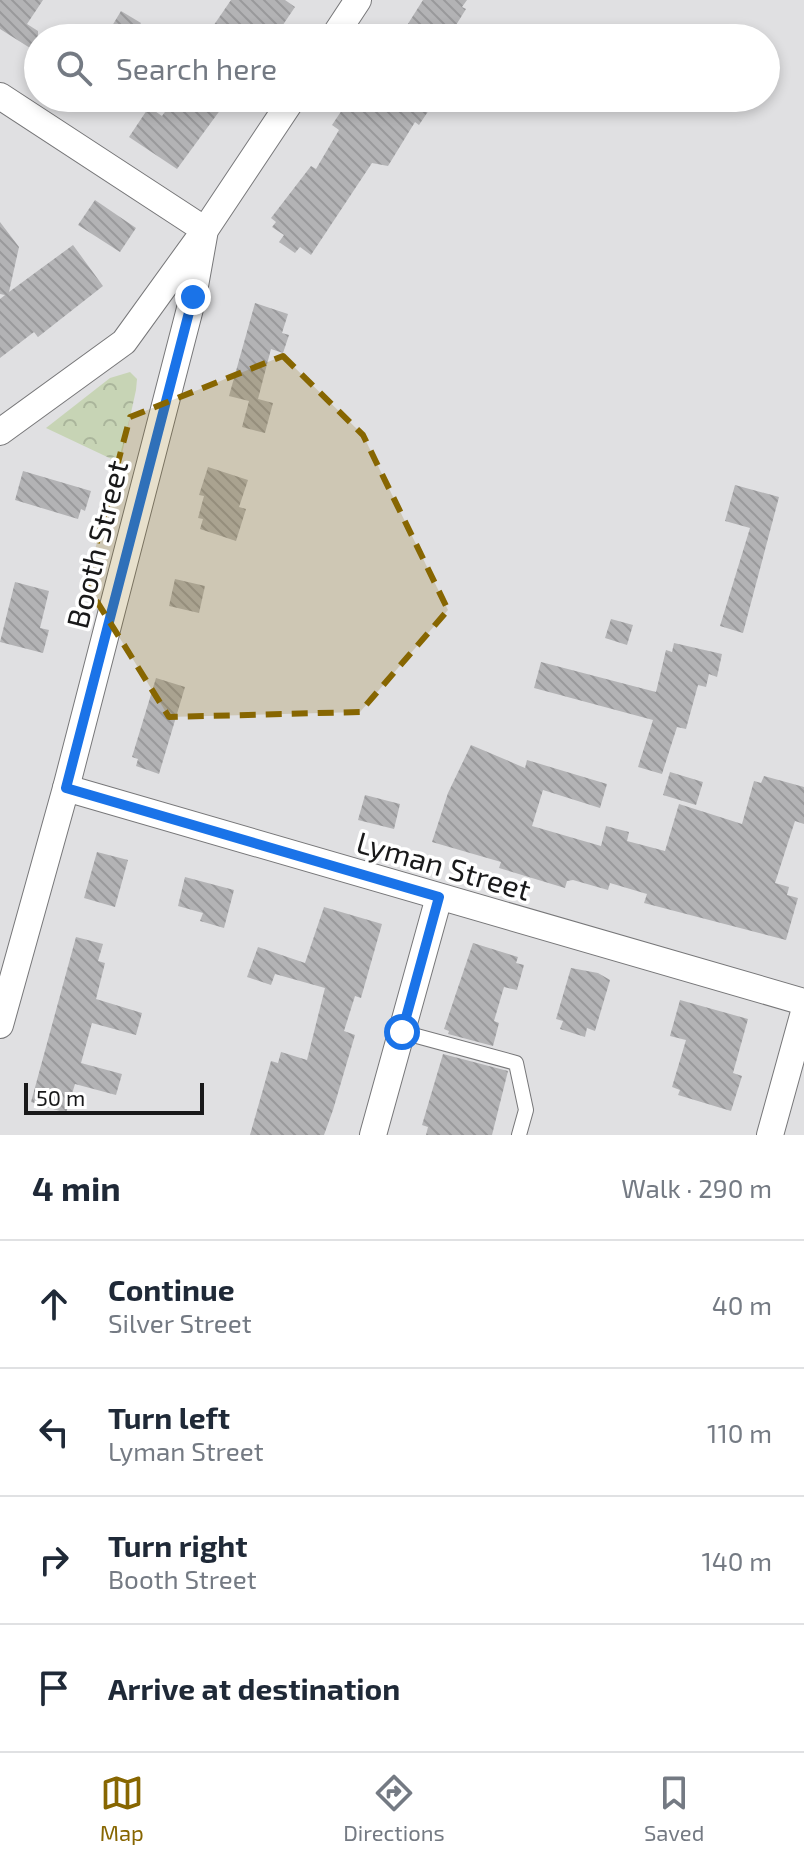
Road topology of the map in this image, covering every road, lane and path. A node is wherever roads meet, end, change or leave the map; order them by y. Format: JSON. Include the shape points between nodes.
{"nodes":[{"id":1,"x":358,"y":0,"type":"edge"},
{"id":2,"x":342,"y":24,"type":"edge"},
{"id":3,"x":0,"y":96,"type":"edge"},
{"id":4,"x":24,"y":112,"type":"edge"},
{"id":5,"x":24,"y":112,"type":"edge"},
{"id":6,"x":284,"y":112,"type":"edge"},
{"id":7,"x":205,"y":230,"type":"junction"},
{"id":8,"x":0,"y":432,"type":"edge"},
{"id":9,"x":66,"y":788,"type":"junction"},
{"id":10,"x":439,"y":897,"type":"junction"},
{"id":11,"x":804,"y":1002,"type":"edge"},
{"id":12,"x":2,"y":1009,"type":"edge"},
{"id":13,"x":804,"y":1012,"type":"edge"},
{"id":14,"x":402,"y":1032,"type":"junction"},
{"id":15,"x":374,"y":1135,"type":"edge"},
{"id":16,"x":519,"y":1135,"type":"edge"},
{"id":17,"x":770,"y":1135,"type":"edge"}],
"edges":[{"from":1,"to":2,"type":"street"},
{"from":3,"to":4,"type":"street"},
{"from":5,"to":7,"type":"street"},
{"from":6,"to":7,"type":"street","name":"Booth Street"},
{"from":7,"to":8,"type":"street","via":[[124,342]]},
{"from":7,"to":9,"type":"street","name":"Booth Street","via":[[193,297]]},
{"from":9,"to":10,"type":"street","name":"Lyman Street"},
{"from":9,"to":12,"type":"street","name":"Booth Street"},
{"from":10,"to":11,"type":"street","name":"Lyman Street"},
{"from":10,"to":14,"type":"street"},
{"from":13,"to":17,"type":"street"},
{"from":14,"to":15,"type":"street"},
{"from":14,"to":16,"type":"lane","via":[[516,1063],[526,1110]]}]}
